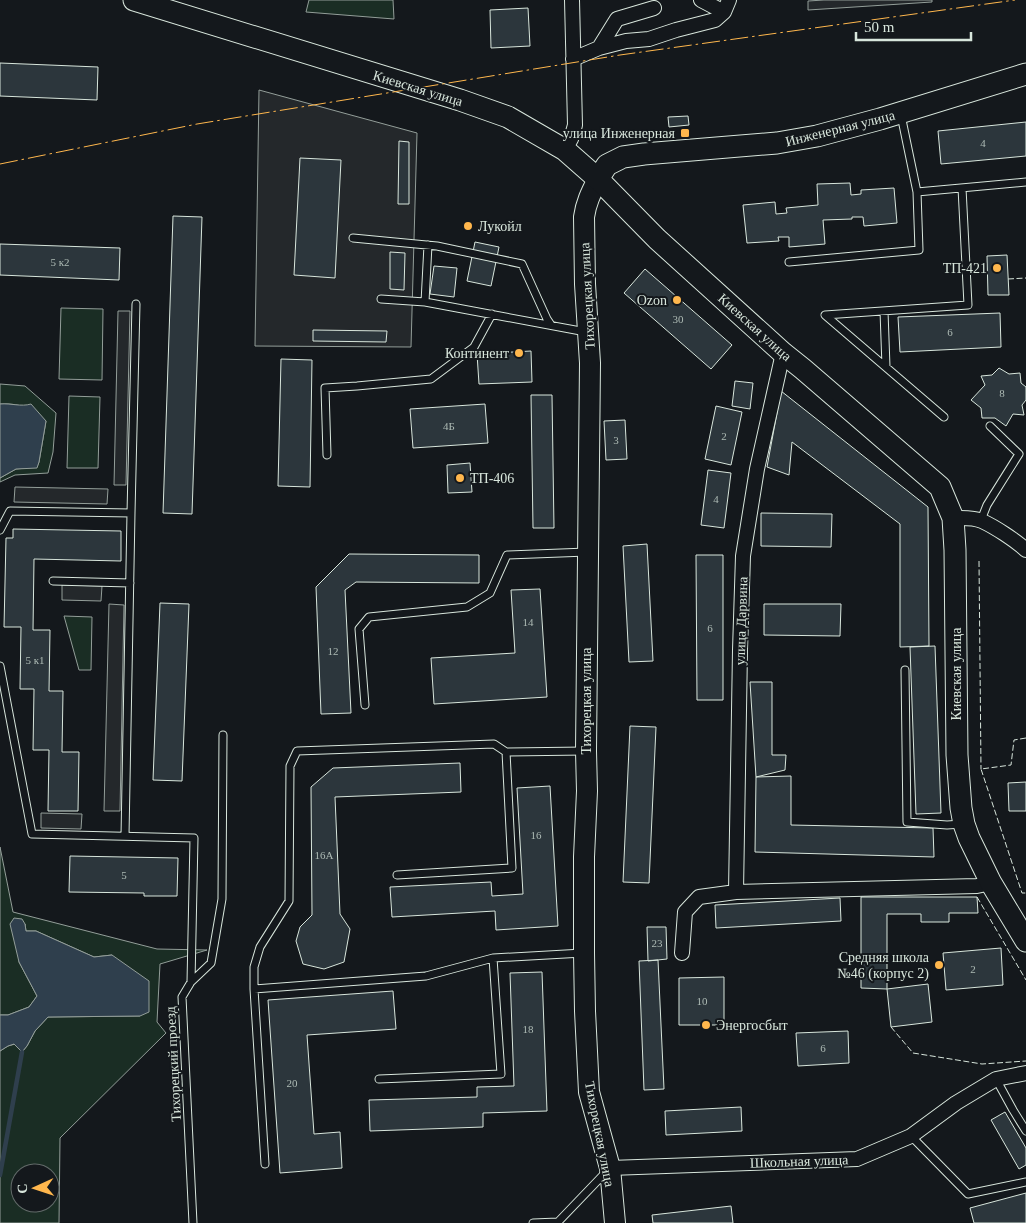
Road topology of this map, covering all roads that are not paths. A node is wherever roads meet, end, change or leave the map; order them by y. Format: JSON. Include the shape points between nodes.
{"nodes":[{"id":1,"x":134,"y":0,"type":"edge"},
{"id":2,"x":572,"y":0,"type":"edge"},
{"id":3,"x":700,"y":0,"type":"edge"},
{"id":4,"x":726,"y":6,"type":"edge"},
{"id":5,"x":654,"y":8,"type":"dead end"},
{"id":6,"x":599,"y":48,"type":"junction"},
{"id":7,"x":573,"y":58,"type":"junction"},
{"id":8,"x":1026,"y":74,"type":"edge"},
{"id":9,"x":900,"y":113,"type":"junction"},
{"id":10,"x":565,"y":150,"type":"junction"},
{"id":11,"x":598,"y":179,"type":"junction"},
{"id":12,"x":1026,"y":182,"type":"edge"},
{"id":13,"x":962,"y":188,"type":"junction"},
{"id":14,"x":917,"y":192,"type":"junction"},
{"id":15,"x":353,"y":238,"type":"dead end"},
{"id":16,"x":428,"y":245,"type":"junction"},
{"id":17,"x":789,"y":262,"type":"dead end"},
{"id":18,"x":380,"y":298,"type":"dead end"},
{"id":19,"x":425,"y":302,"type":"junction"},
{"id":20,"x":136,"y":304,"type":"dead end"},
{"id":21,"x":884,"y":311,"type":"junction"},
{"id":22,"x":492,"y":314,"type":"junction"},
{"id":23,"x":551,"y":325,"type":"junction"},
{"id":24,"x":589,"y":333,"type":"junction"},
{"id":25,"x":783,"y":354,"type":"junction"},
{"id":26,"x":886,"y":367,"type":"junction"},
{"id":27,"x":944,"y":417,"type":"dead end"},
{"id":28,"x":990,"y":426,"type":"dead end"},
{"id":29,"x":327,"y":455,"type":"dead end"},
{"id":30,"x":131,"y":513,"type":"junction"},
{"id":31,"x":954,"y":518,"type":"junction"},
{"id":32,"x":981,"y":520,"type":"junction"},
{"id":33,"x":0,"y":530,"type":"edge"},
{"id":34,"x":1026,"y":550,"type":"edge"},
{"id":35,"x":587,"y":552,"type":"junction"},
{"id":36,"x":53,"y":581,"type":"dead end"},
{"id":37,"x":130,"y":583,"type":"junction"},
{"id":38,"x":0,"y":666,"type":"edge"},
{"id":39,"x":905,"y":670,"type":"dead end"},
{"id":40,"x":365,"y":705,"type":"dead end"},
{"id":41,"x":223,"y":735,"type":"dead end"},
{"id":42,"x":586,"y":751,"type":"junction"},
{"id":43,"x":506,"y":752,"type":"junction"},
{"id":44,"x":964,"y":824,"type":"junction"},
{"id":45,"x":125,"y":836,"type":"junction"},
{"id":46,"x":397,"y":875,"type":"dead end"},
{"id":47,"x":991,"y":883,"type":"junction"},
{"id":48,"x":736,"y":892,"type":"junction"},
{"id":49,"x":1026,"y":941,"type":"edge"},
{"id":50,"x":584,"y":953,"type":"junction"},
{"id":51,"x":682,"y":953,"type":"dead end"},
{"id":52,"x":493,"y":958,"type":"junction"},
{"id":53,"x":191,"y":982,"type":"junction"},
{"id":54,"x":254,"y":989,"type":"junction"},
{"id":55,"x":1026,"y":1074,"type":"edge"},
{"id":56,"x":380,"y":1079,"type":"dead end"},
{"id":57,"x":996,"y":1079,"type":"junction"},
{"id":58,"x":1026,"y":1131,"type":"edge"},
{"id":59,"x":911,"y":1136,"type":"junction"},
{"id":60,"x":265,"y":1164,"type":"dead end"},
{"id":61,"x":610,"y":1168,"type":"junction"},
{"id":62,"x":1026,"y":1182,"type":"edge"},
{"id":63,"x":193,"y":1223,"type":"edge"},
{"id":64,"x":533,"y":1223,"type":"edge"},
{"id":65,"x":615,"y":1223,"type":"edge"}],
"edges":[{"from":1,"to":10,"type":"main road","name":"Киевская улица","via":[[460,100],[508,117]]},
{"from":2,"to":7,"type":"street"},
{"from":3,"to":4,"type":"street"},
{"from":4,"to":6,"type":"street","via":[[715,20],[649,39]]},
{"from":5,"to":6,"type":"street","via":[[617,19]]},
{"from":6,"to":7,"type":"street"},
{"from":7,"to":10,"type":"street","via":[[575,125]]},
{"from":8,"to":9,"type":"main road","name":"Инженерная улица"},
{"from":9,"to":11,"type":"main road","name":"Инженерная улица","via":[[817,136],[777,143],[623,157],[607,165]]},
{"from":9,"to":14,"type":"lane"},
{"from":10,"to":11,"type":"main road","name":"Киевская улица"},
{"from":11,"to":24,"type":"street","name":"Тихорецкая улица","via":[[584,217]]},
{"from":11,"to":25,"type":"main road","name":"Киевская улица","via":[[657,239]]},
{"from":12,"to":13,"type":"lane"},
{"from":13,"to":14,"type":"lane"},
{"from":13,"to":21,"type":"lane","via":[[968,305]]},
{"from":14,"to":17,"type":"lane","via":[[920,250]]},
{"from":15,"to":16,"type":"lane"},
{"from":16,"to":19,"type":"lane"},
{"from":16,"to":23,"type":"lane","via":[[522,264]]},
{"from":18,"to":19,"type":"lane"},
{"from":19,"to":22,"type":"lane"},
{"from":20,"to":30,"type":"lane"},
{"from":21,"to":26,"type":"lane"},
{"from":21,"to":26,"type":"lane","via":[[825,315]]},
{"from":22,"to":23,"type":"lane"},
{"from":22,"to":29,"type":"lane","via":[[474,346],[431,379],[325,388]]},
{"from":23,"to":24,"type":"lane"},
{"from":24,"to":35,"type":"street","name":"Тихорецкая улица"},
{"from":25,"to":31,"type":"main road","name":"Киевская улица","via":[[940,487]]},
{"from":25,"to":48,"type":"street","name":"улица Дарвина","via":[[757,469],[744,556]]},
{"from":26,"to":27,"type":"lane"},
{"from":28,"to":32,"type":"lane","via":[[1019,454]]},
{"from":30,"to":33,"type":"lane","via":[[10,511]]},
{"from":30,"to":37,"type":"lane"},
{"from":31,"to":32,"type":"street"},
{"from":31,"to":44,"type":"main road","name":"Киевская улица","via":[[957,755]]},
{"from":32,"to":34,"type":"street"},
{"from":35,"to":40,"type":"lane","via":[[507,555],[490,593],[467,607],[369,617],[360,629]]},
{"from":35,"to":42,"type":"street","name":"Тихорецкая улица"},
{"from":36,"to":37,"type":"lane"},
{"from":37,"to":45,"type":"lane"},
{"from":38,"to":45,"type":"lane","via":[[32,834]]},
{"from":39,"to":44,"type":"lane","via":[[907,822]]},
{"from":41,"to":53,"type":"lane","name":"Тихорецкий проезд","via":[[222,898],[211,963]]},
{"from":42,"to":43,"type":"lane"},
{"from":42,"to":50,"type":"street","name":"Тихорецкая улица"},
{"from":43,"to":46,"type":"lane","via":[[512,868]]},
{"from":43,"to":54,"type":"lane","via":[[494,744],[297,752],[290,766],[289,901],[260,947],[254,967]]},
{"from":44,"to":47,"type":"main road","name":"Киевская улица"},
{"from":45,"to":53,"type":"lane","via":[[194,838]]},
{"from":47,"to":48,"type":"street","via":[[977,886]]},
{"from":47,"to":49,"type":"main road","name":"Киевская улица"},
{"from":48,"to":51,"type":"street","via":[[699,897],[685,912]]},
{"from":50,"to":52,"type":"lane"},
{"from":50,"to":61,"type":"street","name":"Тихорецкая улица","via":[[589,1092]]},
{"from":52,"to":54,"type":"lane","via":[[426,976]]},
{"from":52,"to":56,"type":"lane","via":[[501,1074]]},
{"from":53,"to":63,"type":"lane","name":"Тихорецкий проезд","via":[[182,997]]},
{"from":54,"to":60,"type":"lane"},
{"from":55,"to":57,"type":"street","name":"Школьная улица"},
{"from":57,"to":58,"type":"lane"},
{"from":57,"to":59,"type":"street","name":"Школьная улица"},
{"from":59,"to":61,"type":"street","name":"Школьная улица","via":[[858,1159]]},
{"from":59,"to":62,"type":"lane","via":[[968,1194]]},
{"from":61,"to":64,"type":"lane","via":[[558,1222]]},
{"from":61,"to":65,"type":"street","name":"Тихорецкая улица"}]}
